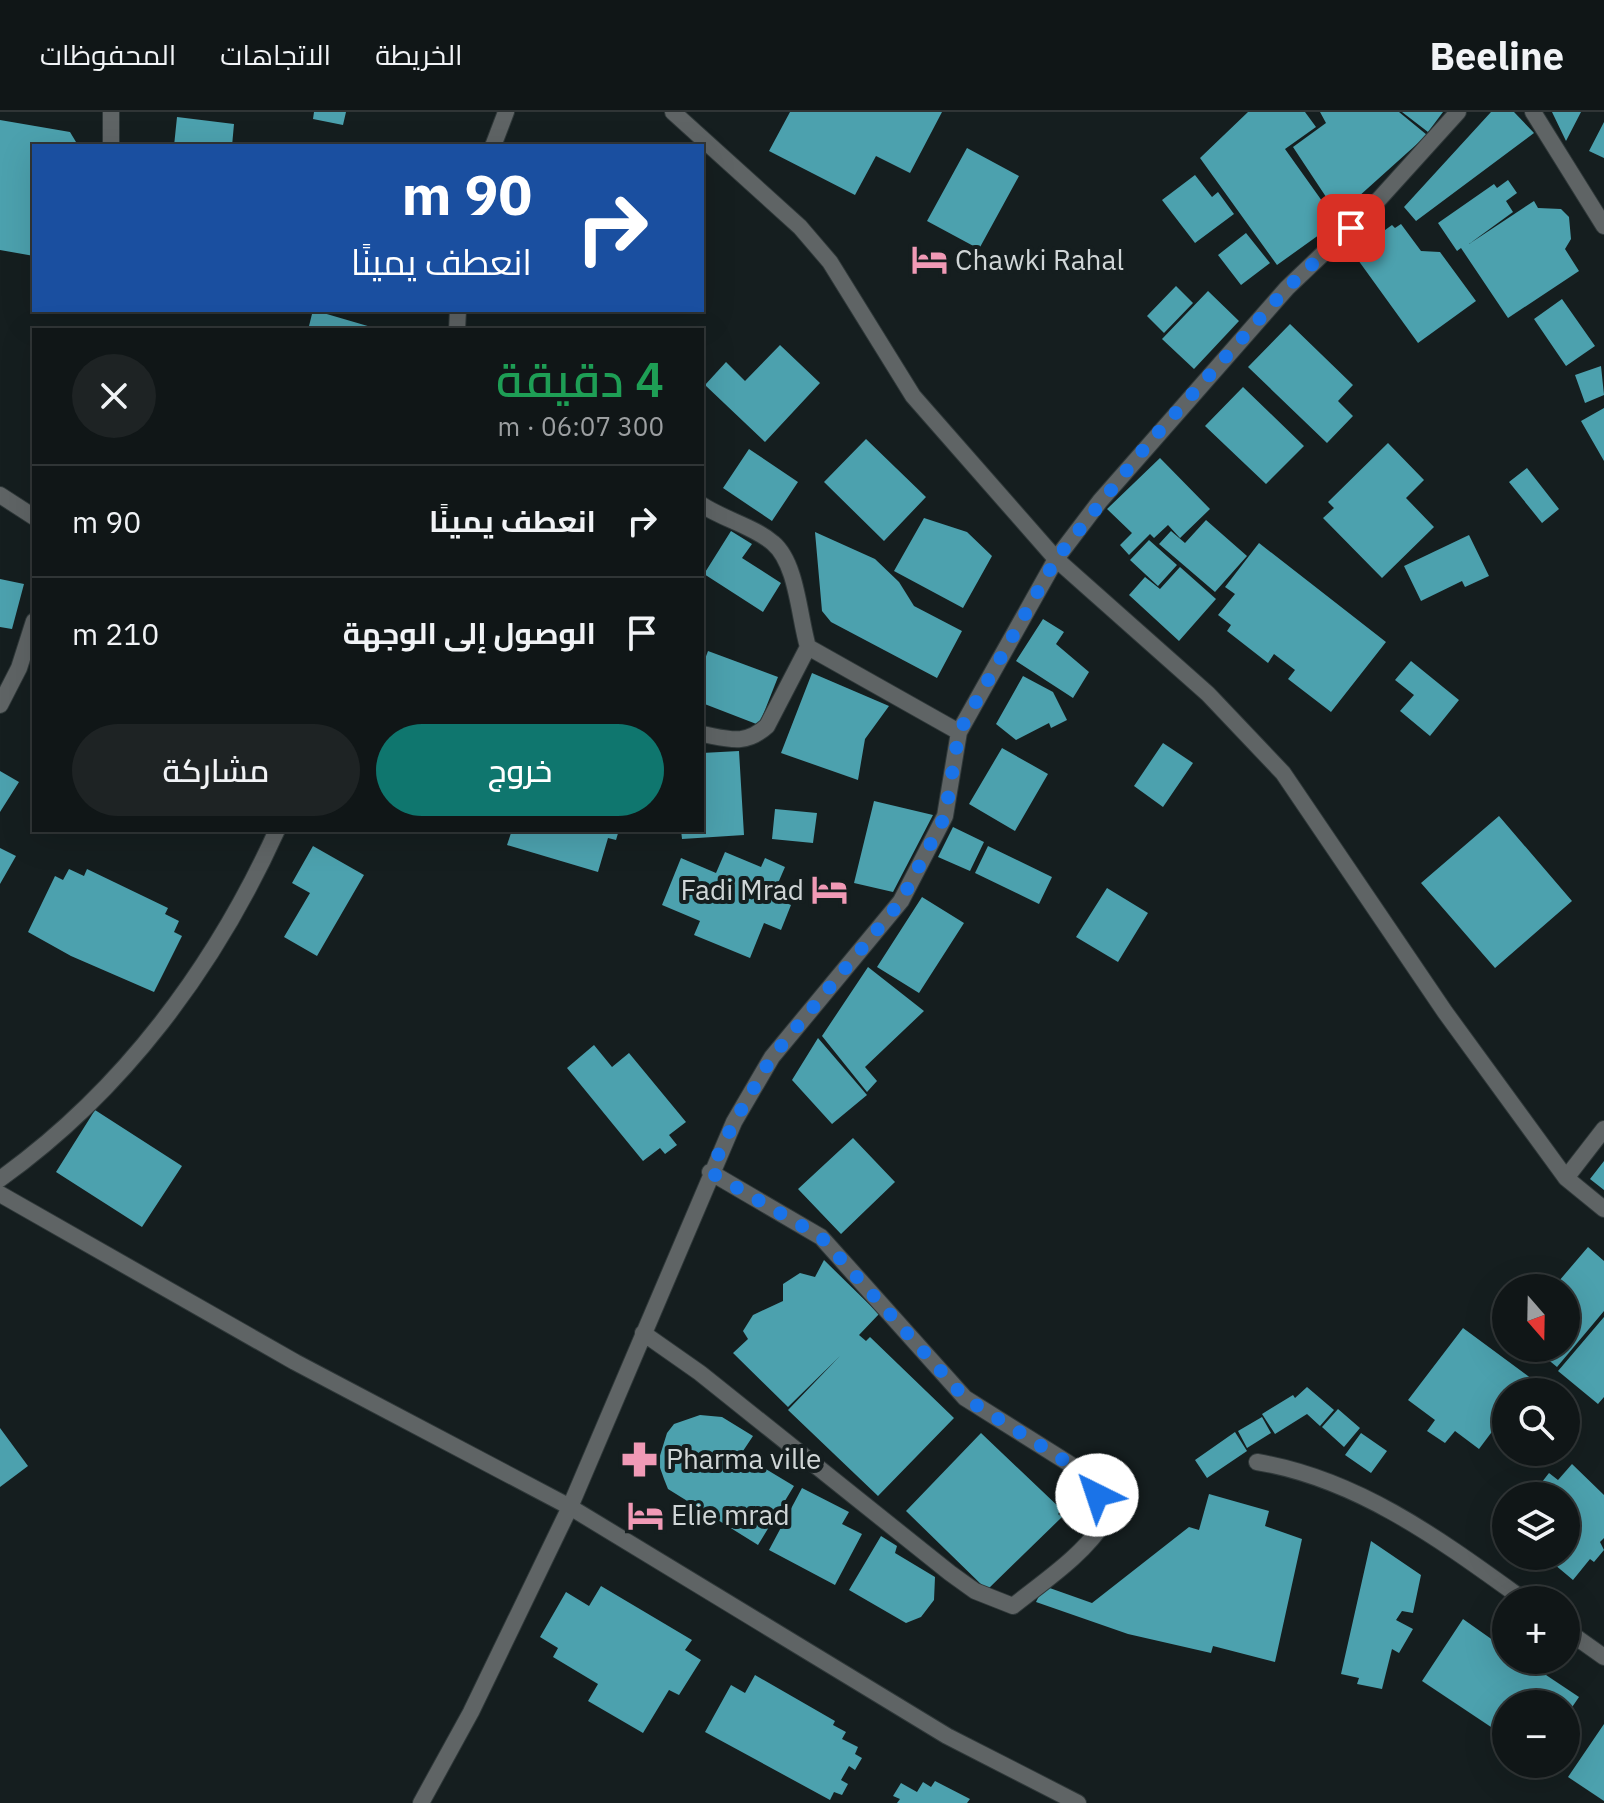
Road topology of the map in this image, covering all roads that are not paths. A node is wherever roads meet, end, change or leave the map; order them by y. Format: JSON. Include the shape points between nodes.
{"nodes":[{"id":1,"x":111,"y":112,"type":"edge"},
{"id":2,"x":506,"y":112,"type":"edge"},
{"id":3,"x":673,"y":112,"type":"edge"},
{"id":4,"x":1458,"y":112,"type":"edge"},
{"id":5,"x":1533,"y":112,"type":"edge"},
{"id":6,"x":111,"y":144,"type":"edge"},
{"id":7,"x":494,"y":144,"type":"edge"},
{"id":8,"x":1604,"y":226,"type":"edge"},
{"id":9,"x":0,"y":495,"type":"edge"},
{"id":10,"x":704,"y":506,"type":"edge"},
{"id":11,"x":32,"y":516,"type":"edge"},
{"id":12,"x":1056,"y":559,"type":"junction"},
{"id":13,"x":32,"y":627,"type":"edge"},
{"id":14,"x":808,"y":647,"type":"junction"},
{"id":15,"x":0,"y":705,"type":"edge"},
{"id":16,"x":959,"y":732,"type":"junction"},
{"id":17,"x":704,"y":734,"type":"edge"},
{"id":18,"x":276,"y":832,"type":"edge"},
{"id":19,"x":1604,"y":1129,"type":"edge"},
{"id":20,"x":710,"y":1172,"type":"junction"},
{"id":21,"x":1566,"y":1178,"type":"junction"},
{"id":22,"x":0,"y":1179,"type":"edge"},
{"id":23,"x":0,"y":1194,"type":"edge"},
{"id":24,"x":1604,"y":1209,"type":"edge"},
{"id":25,"x":643,"y":1333,"type":"junction"},
{"id":26,"x":1257,"y":1462,"type":"dead end"},
{"id":27,"x":570,"y":1507,"type":"junction"},
{"id":28,"x":1503,"y":1586,"type":"edge"},
{"id":29,"x":1580,"y":1640,"type":"edge"},
{"id":30,"x":1604,"y":1657,"type":"edge"},
{"id":31,"x":421,"y":1803,"type":"edge"},
{"id":32,"x":1078,"y":1803,"type":"edge"}],
"edges":[{"from":1,"to":6,"type":"street"},
{"from":2,"to":7,"type":"street"},
{"from":3,"to":12,"type":"street","via":[[800,227],[830,262],[913,396]]},
{"from":4,"to":12,"type":"street","via":[[1372,207],[1287,288],[1109,489]]},
{"from":5,"to":8,"type":"street"},
{"from":9,"to":11,"type":"street"},
{"from":10,"to":14,"type":"street","via":[[781,551],[792,575]]},
{"from":12,"to":16,"type":"street"},
{"from":12,"to":21,"type":"street","via":[[1208,694],[1283,773],[1445,1012]]},
{"from":13,"to":15,"type":"street"},
{"from":14,"to":16,"type":"street"},
{"from":14,"to":17,"type":"street","via":[[758,734],[742,741]]},
{"from":16,"to":20,"type":"street","via":[[945,816],[901,901],[772,1057]]},
{"from":18,"to":22,"type":"street","via":[[246,894],[178,1004],[144,1046],[53,1136]]},
{"from":19,"to":21,"type":"street"},
{"from":20,"to":25,"type":"street"},
{"from":20,"to":25,"type":"street","via":[[821,1237],[965,1398],[1073,1466],[1097,1495],[1107,1518],[1074,1558],[1013,1606],[975,1591]]},
{"from":21,"to":24,"type":"street"},
{"from":23,"to":27,"type":"street","via":[[295,1362]]},
{"from":25,"to":27,"type":"street"},
{"from":26,"to":28,"type":"street","via":[[1298,1469],[1370,1498]]},
{"from":27,"to":31,"type":"street"},
{"from":27,"to":32,"type":"street","via":[[924,1722]]},
{"from":29,"to":30,"type":"street"}]}
